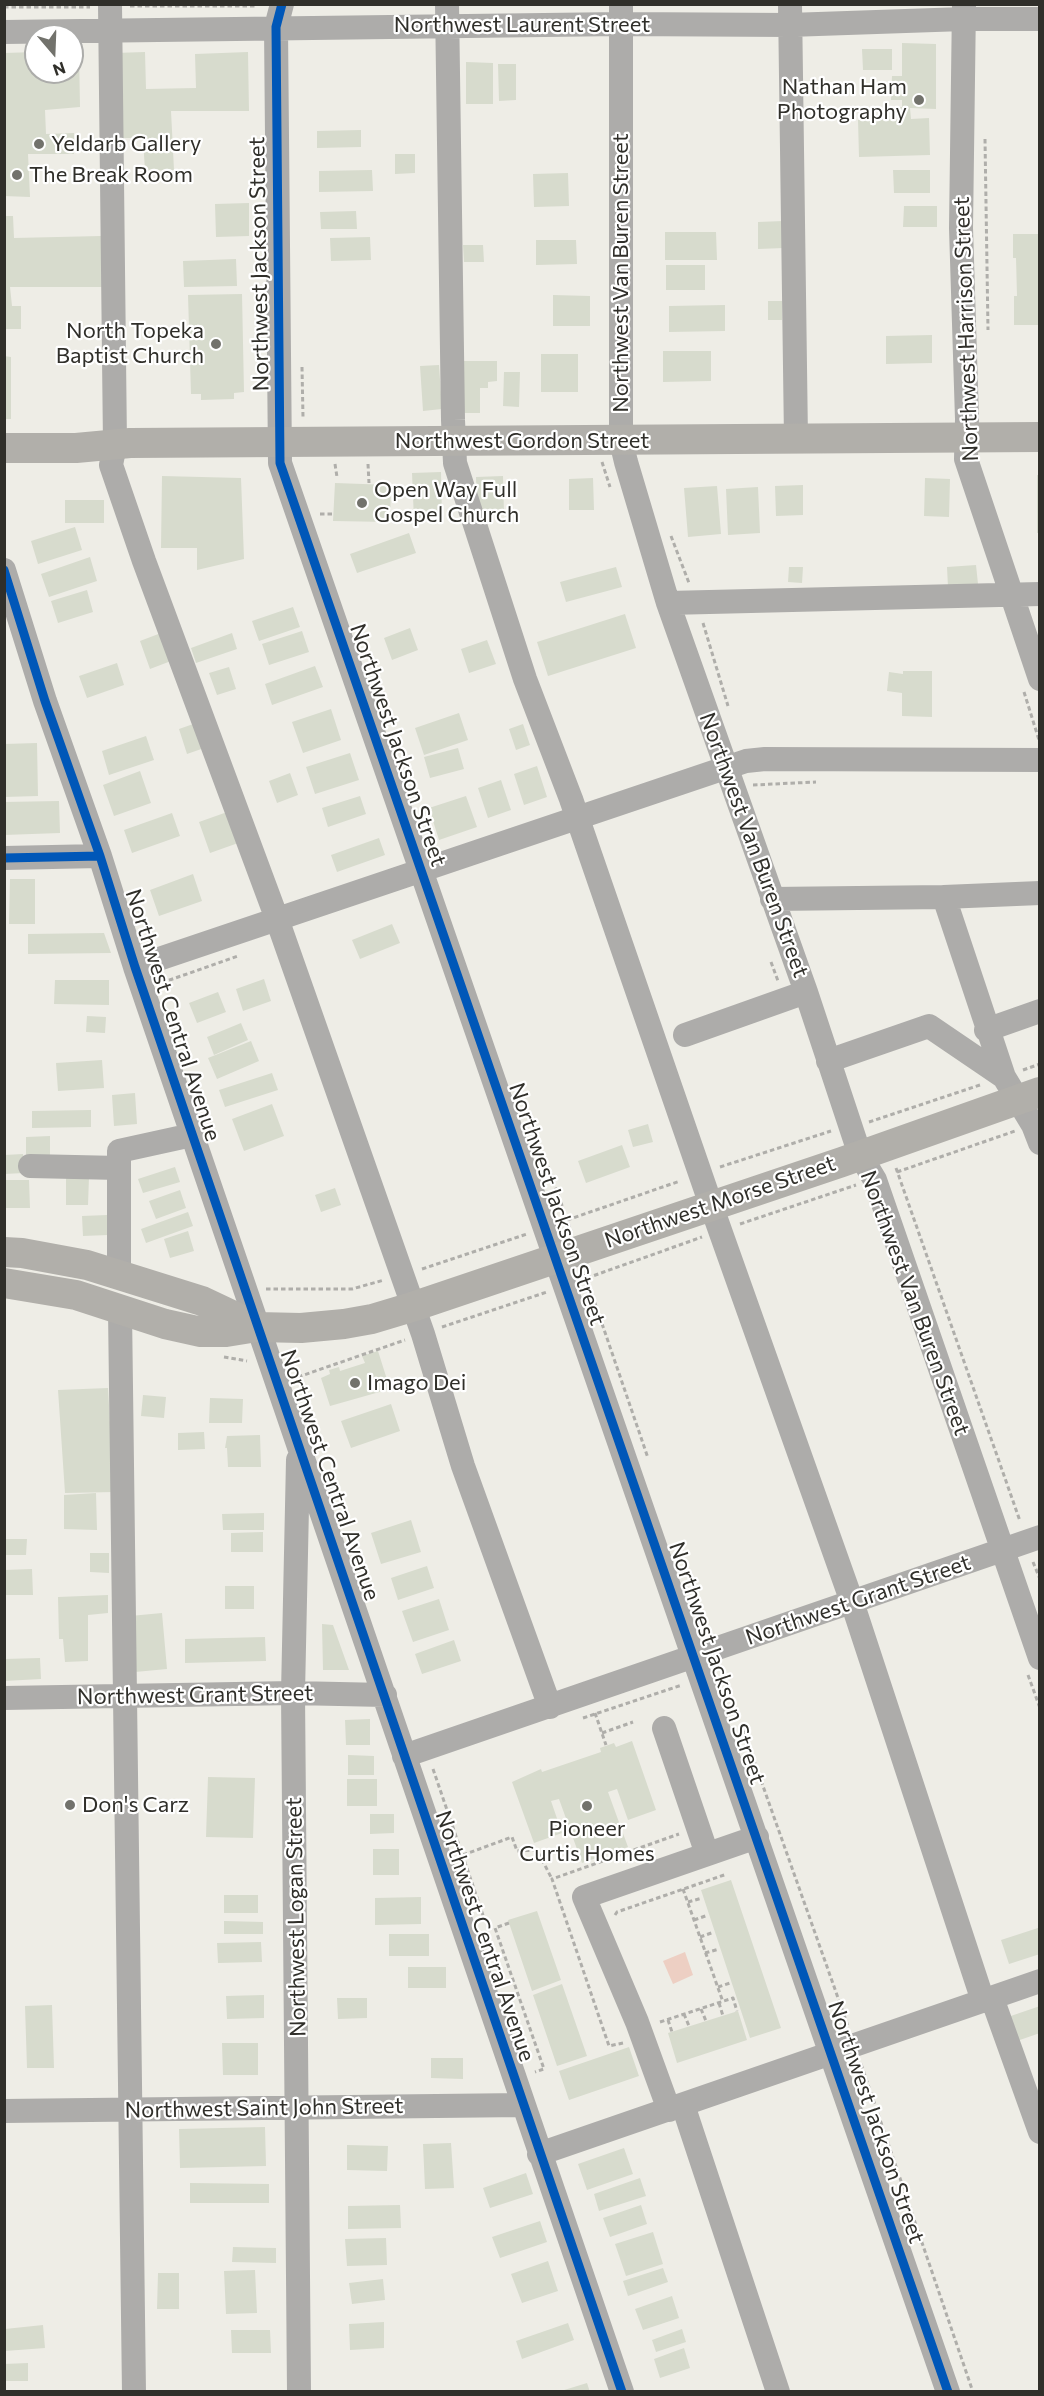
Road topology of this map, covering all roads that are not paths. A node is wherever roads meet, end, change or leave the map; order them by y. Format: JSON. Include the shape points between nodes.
{"nodes":[{"id":1,"x":964,"y":12,"type":"edge"},
{"id":2,"x":110,"y":13,"type":"edge"},
{"id":3,"x":280,"y":13,"type":"edge"},
{"id":4,"x":621,"y":14,"type":"edge"},
{"id":5,"x":447,"y":15,"type":"edge"},
{"id":6,"x":789,"y":15,"type":"edge"},
{"id":7,"x":1040,"y":19,"type":"edge"},
{"id":8,"x":4,"y":32,"type":"edge"},
{"id":9,"x":966,"y":437,"type":"junction"},
{"id":10,"x":1040,"y":437,"type":"edge"},
{"id":11,"x":796,"y":439,"type":"junction"},
{"id":12,"x":454,"y":441,"type":"junction"},
{"id":13,"x":621,"y":441,"type":"junction"},
{"id":14,"x":280,"y":442,"type":"junction"},
{"id":15,"x":115,"y":445,"type":"junction"},
{"id":16,"x":4,"y":448,"type":"edge"},
{"id":17,"x":4,"y":570,"type":"edge"},
{"id":18,"x":1040,"y":594,"type":"edge"},
{"id":19,"x":1011,"y":595,"type":"junction"},
{"id":20,"x":668,"y":603,"type":"junction"},
{"id":21,"x":1040,"y":679,"type":"edge"},
{"id":22,"x":1040,"y":760,"type":"edge"},
{"id":23,"x":740,"y":776,"type":"junction"},
{"id":24,"x":578,"y":818,"type":"junction"},
{"id":25,"x":100,"y":856,"type":"junction"},
{"id":26,"x":4,"y":858,"type":"edge"},
{"id":27,"x":420,"y":871,"type":"junction"},
{"id":28,"x":1040,"y":893,"type":"edge"},
{"id":29,"x":944,"y":897,"type":"junction"},
{"id":30,"x":772,"y":899,"type":"junction"},
{"id":31,"x":277,"y":920,"type":"junction"},
{"id":32,"x":146,"y":964,"type":"junction"},
{"id":33,"x":806,"y":992,"type":"junction"},
{"id":34,"x":1040,"y":1011,"type":"edge"},
{"id":35,"x":986,"y":1030,"type":"junction"},
{"id":36,"x":685,"y":1035,"type":"dead end"},
{"id":37,"x":828,"y":1061,"type":"junction"},
{"id":38,"x":1020,"y":1089,"type":"edge"},
{"id":39,"x":867,"y":1132,"type":"junction"},
{"id":40,"x":192,"y":1135,"type":"junction"},
{"id":41,"x":1040,"y":1143,"type":"edge"},
{"id":42,"x":30,"y":1166,"type":"dead end"},
{"id":43,"x":119,"y":1167,"type":"junction"},
{"id":44,"x":711,"y":1205,"type":"junction"},
{"id":45,"x":4,"y":1252,"type":"edge"},
{"id":46,"x":566,"y":1254,"type":"junction"},
{"id":47,"x":119,"y":1276,"type":"junction"},
{"id":48,"x":4,"y":1283,"type":"edge"},
{"id":49,"x":412,"y":1307,"type":"junction"},
{"id":50,"x":120,"y":1310,"type":"junction"},
{"id":51,"x":257,"y":1327,"type":"junction"},
{"id":52,"x":299,"y":1442,"type":"junction"},
{"id":53,"x":1033,"y":1539,"type":"edge"},
{"id":54,"x":1003,"y":1550,"type":"junction"},
{"id":55,"x":852,"y":1602,"type":"junction"},
{"id":56,"x":694,"y":1656,"type":"junction"},
{"id":57,"x":1040,"y":1658,"type":"edge"},
{"id":58,"x":293,"y":1694,"type":"junction"},
{"id":59,"x":124,"y":1695,"type":"junction"},
{"id":60,"x":385,"y":1695,"type":"junction"},
{"id":61,"x":4,"y":1698,"type":"edge"},
{"id":62,"x":550,"y":1707,"type":"junction"},
{"id":63,"x":664,"y":1728,"type":"dead end"},
{"id":64,"x":404,"y":1756,"type":"junction"},
{"id":65,"x":757,"y":1837,"type":"junction"},
{"id":66,"x":707,"y":1854,"type":"junction"},
{"id":67,"x":1040,"y":1981,"type":"edge"},
{"id":68,"x":987,"y":1999,"type":"junction"},
{"id":69,"x":831,"y":2053,"type":"junction"},
{"id":70,"x":523,"y":2105,"type":"junction"},
{"id":71,"x":676,"y":2107,"type":"junction"},
{"id":72,"x":297,"y":2108,"type":"junction"},
{"id":73,"x":130,"y":2110,"type":"junction"},
{"id":74,"x":4,"y":2111,"type":"edge"},
{"id":75,"x":1040,"y":2132,"type":"edge"},
{"id":76,"x":539,"y":2154,"type":"junction"},
{"id":77,"x":134,"y":2391,"type":"edge"},
{"id":78,"x":299,"y":2391,"type":"edge"},
{"id":79,"x":622,"y":2391,"type":"edge"},
{"id":80,"x":778,"y":2391,"type":"edge"},
{"id":81,"x":948,"y":2391,"type":"edge"}],
"edges":[{"from":1,"to":6,"type":"street","name":"Northwest Laurent Street"},
{"from":1,"to":7,"type":"street","name":"Northwest Laurent Street"},
{"from":1,"to":9,"type":"street","name":"Northwest Harrison Street","via":[[961,228]]},
{"from":2,"to":3,"type":"street","name":"Northwest Laurent Street"},
{"from":2,"to":8,"type":"street","name":"Northwest Laurent Street"},
{"from":2,"to":15,"type":"street"},
{"from":3,"to":5,"type":"street","name":"Northwest Laurent Street"},
{"from":3,"to":14,"type":"street","name":"Northwest Jackson Street"},
{"from":4,"to":5,"type":"street","name":"Northwest Laurent Street"},
{"from":4,"to":6,"type":"street","name":"Northwest Laurent Street"},
{"from":4,"to":13,"type":"street","name":"Northwest Van Buren Street"},
{"from":5,"to":12,"type":"street"},
{"from":6,"to":11,"type":"street"},
{"from":9,"to":10,"type":"main road","name":"Northwest Gordon Street"},
{"from":9,"to":11,"type":"main road","name":"Northwest Gordon Street"},
{"from":9,"to":19,"type":"street","name":"Northwest Harrison Street","via":[[966,459]]},
{"from":11,"to":13,"type":"main road","name":"Northwest Gordon Street"},
{"from":12,"to":13,"type":"main road","name":"Northwest Gordon Street"},
{"from":12,"to":14,"type":"main road","name":"Northwest Gordon Street"},
{"from":12,"to":24,"type":"street","via":[[455,463],[521,668]]},
{"from":13,"to":20,"type":"street","name":"Northwest Van Buren Street"},
{"from":14,"to":15,"type":"main road","name":"Northwest Gordon Street"},
{"from":14,"to":27,"type":"street","name":"Northwest Jackson Street","via":[[280,463]]},
{"from":15,"to":16,"type":"main road","name":"Northwest Gordon Street"},
{"from":15,"to":31,"type":"street","via":[[111,465]]},
{"from":17,"to":25,"type":"street","name":"Northwest Central Avenue"},
{"from":18,"to":19,"type":"street"},
{"from":19,"to":20,"type":"street"},
{"from":19,"to":21,"type":"street","name":"Northwest Harrison Street"},
{"from":20,"to":23,"type":"street","name":"Northwest Van Buren Street"},
{"from":22,"to":23,"type":"street","via":[[765,759]]},
{"from":23,"to":24,"type":"street"},
{"from":23,"to":30,"type":"street","name":"Northwest Van Buren Street"},
{"from":24,"to":27,"type":"street"},
{"from":24,"to":44,"type":"street"},
{"from":25,"to":26,"type":"street"},
{"from":25,"to":32,"type":"street","name":"Northwest Central Avenue"},
{"from":27,"to":31,"type":"street"},
{"from":27,"to":46,"type":"street","name":"Northwest Jackson Street","via":[[544,1228]]},
{"from":28,"to":29,"type":"street"},
{"from":29,"to":30,"type":"street"},
{"from":29,"to":35,"type":"street"},
{"from":30,"to":33,"type":"street","name":"Northwest Van Buren Street"},
{"from":31,"to":32,"type":"street"},
{"from":31,"to":49,"type":"street"},
{"from":32,"to":40,"type":"street","name":"Northwest Central Avenue"},
{"from":33,"to":36,"type":"street"},
{"from":33,"to":37,"type":"street","name":"Northwest Van Buren Street"},
{"from":34,"to":35,"type":"street"},
{"from":35,"to":38,"type":"street"},
{"from":37,"to":38,"type":"street","via":[[929,1026]]},
{"from":37,"to":39,"type":"street","name":"Northwest Van Buren Street"},
{"from":38,"to":39,"type":"main road","name":"Northwest Morse Street"},
{"from":38,"to":41,"type":"street"},
{"from":39,"to":44,"type":"main road","name":"Northwest Morse Street"},
{"from":39,"to":54,"type":"street","name":"Northwest Van Buren Street","via":[[875,1180]]},
{"from":40,"to":43,"type":"street","via":[[119,1150]]},
{"from":40,"to":51,"type":"street","name":"Northwest Central Avenue"},
{"from":42,"to":43,"type":"street"},
{"from":43,"to":47,"type":"street"},
{"from":44,"to":46,"type":"main road","name":"Northwest Morse Street"},
{"from":44,"to":55,"type":"street"},
{"from":45,"to":47,"type":"main road","name":"Northwest Morse Street","via":[[58,1259]]},
{"from":46,"to":49,"type":"main road","name":"Northwest Morse Street"},
{"from":46,"to":56,"type":"street","name":"Northwest Jackson Street"},
{"from":47,"to":51,"type":"main road","name":"Northwest Morse Street","via":[[202,1301]]},
{"from":48,"to":50,"type":"main road","name":"Northwest Morse Street","via":[[76,1295]]},
{"from":49,"to":51,"type":"main road","name":"Northwest Morse Street","via":[[344,1324]]},
{"from":49,"to":62,"type":"street","via":[[463,1466]]},
{"from":50,"to":51,"type":"main road","name":"Northwest Morse Street","via":[[201,1332]]},
{"from":50,"to":59,"type":"street"},
{"from":51,"to":52,"type":"street","name":"Northwest Central Avenue"},
{"from":52,"to":58,"type":"street","name":"Northwest Logan Street"},
{"from":52,"to":60,"type":"street","name":"Northwest Central Avenue"},
{"from":53,"to":54,"type":"street","name":"Northwest Grant Street"},
{"from":54,"to":55,"type":"street","name":"Northwest Grant Street"},
{"from":54,"to":57,"type":"street","name":"Northwest Van Buren Street"},
{"from":55,"to":56,"type":"street","name":"Northwest Grant Street"},
{"from":55,"to":68,"type":"street"},
{"from":56,"to":62,"type":"street","name":"Northwest Grant Street"},
{"from":56,"to":65,"type":"street","name":"Northwest Jackson Street"},
{"from":58,"to":59,"type":"street","name":"Northwest Grant Street"},
{"from":58,"to":60,"type":"street","name":"Northwest Grant Street"},
{"from":58,"to":72,"type":"street","name":"Northwest Logan Street"},
{"from":59,"to":61,"type":"street","name":"Northwest Grant Street"},
{"from":59,"to":73,"type":"street"},
{"from":60,"to":64,"type":"street","name":"Northwest Central Avenue"},
{"from":62,"to":64,"type":"street","name":"Northwest Grant Street"},
{"from":63,"to":66,"type":"street"},
{"from":64,"to":70,"type":"street","name":"Northwest Central Avenue"},
{"from":65,"to":66,"type":"street"},
{"from":65,"to":69,"type":"street","name":"Northwest Jackson Street"},
{"from":66,"to":71,"type":"street","via":[[584,1897]]},
{"from":67,"to":68,"type":"street"},
{"from":68,"to":69,"type":"street"},
{"from":68,"to":75,"type":"street"},
{"from":69,"to":71,"type":"street"},
{"from":69,"to":81,"type":"street","name":"Northwest Jackson Street"},
{"from":70,"to":72,"type":"street","name":"Northwest Saint John Street"},
{"from":70,"to":76,"type":"street","name":"Northwest Central Avenue"},
{"from":71,"to":76,"type":"street"},
{"from":71,"to":80,"type":"street"},
{"from":72,"to":73,"type":"street","name":"Northwest Saint John Street"},
{"from":72,"to":78,"type":"street","name":"Northwest Logan Street"},
{"from":73,"to":74,"type":"street","name":"Northwest Saint John Street"},
{"from":73,"to":77,"type":"street"},
{"from":76,"to":79,"type":"street","name":"Northwest Central Avenue"}]}
